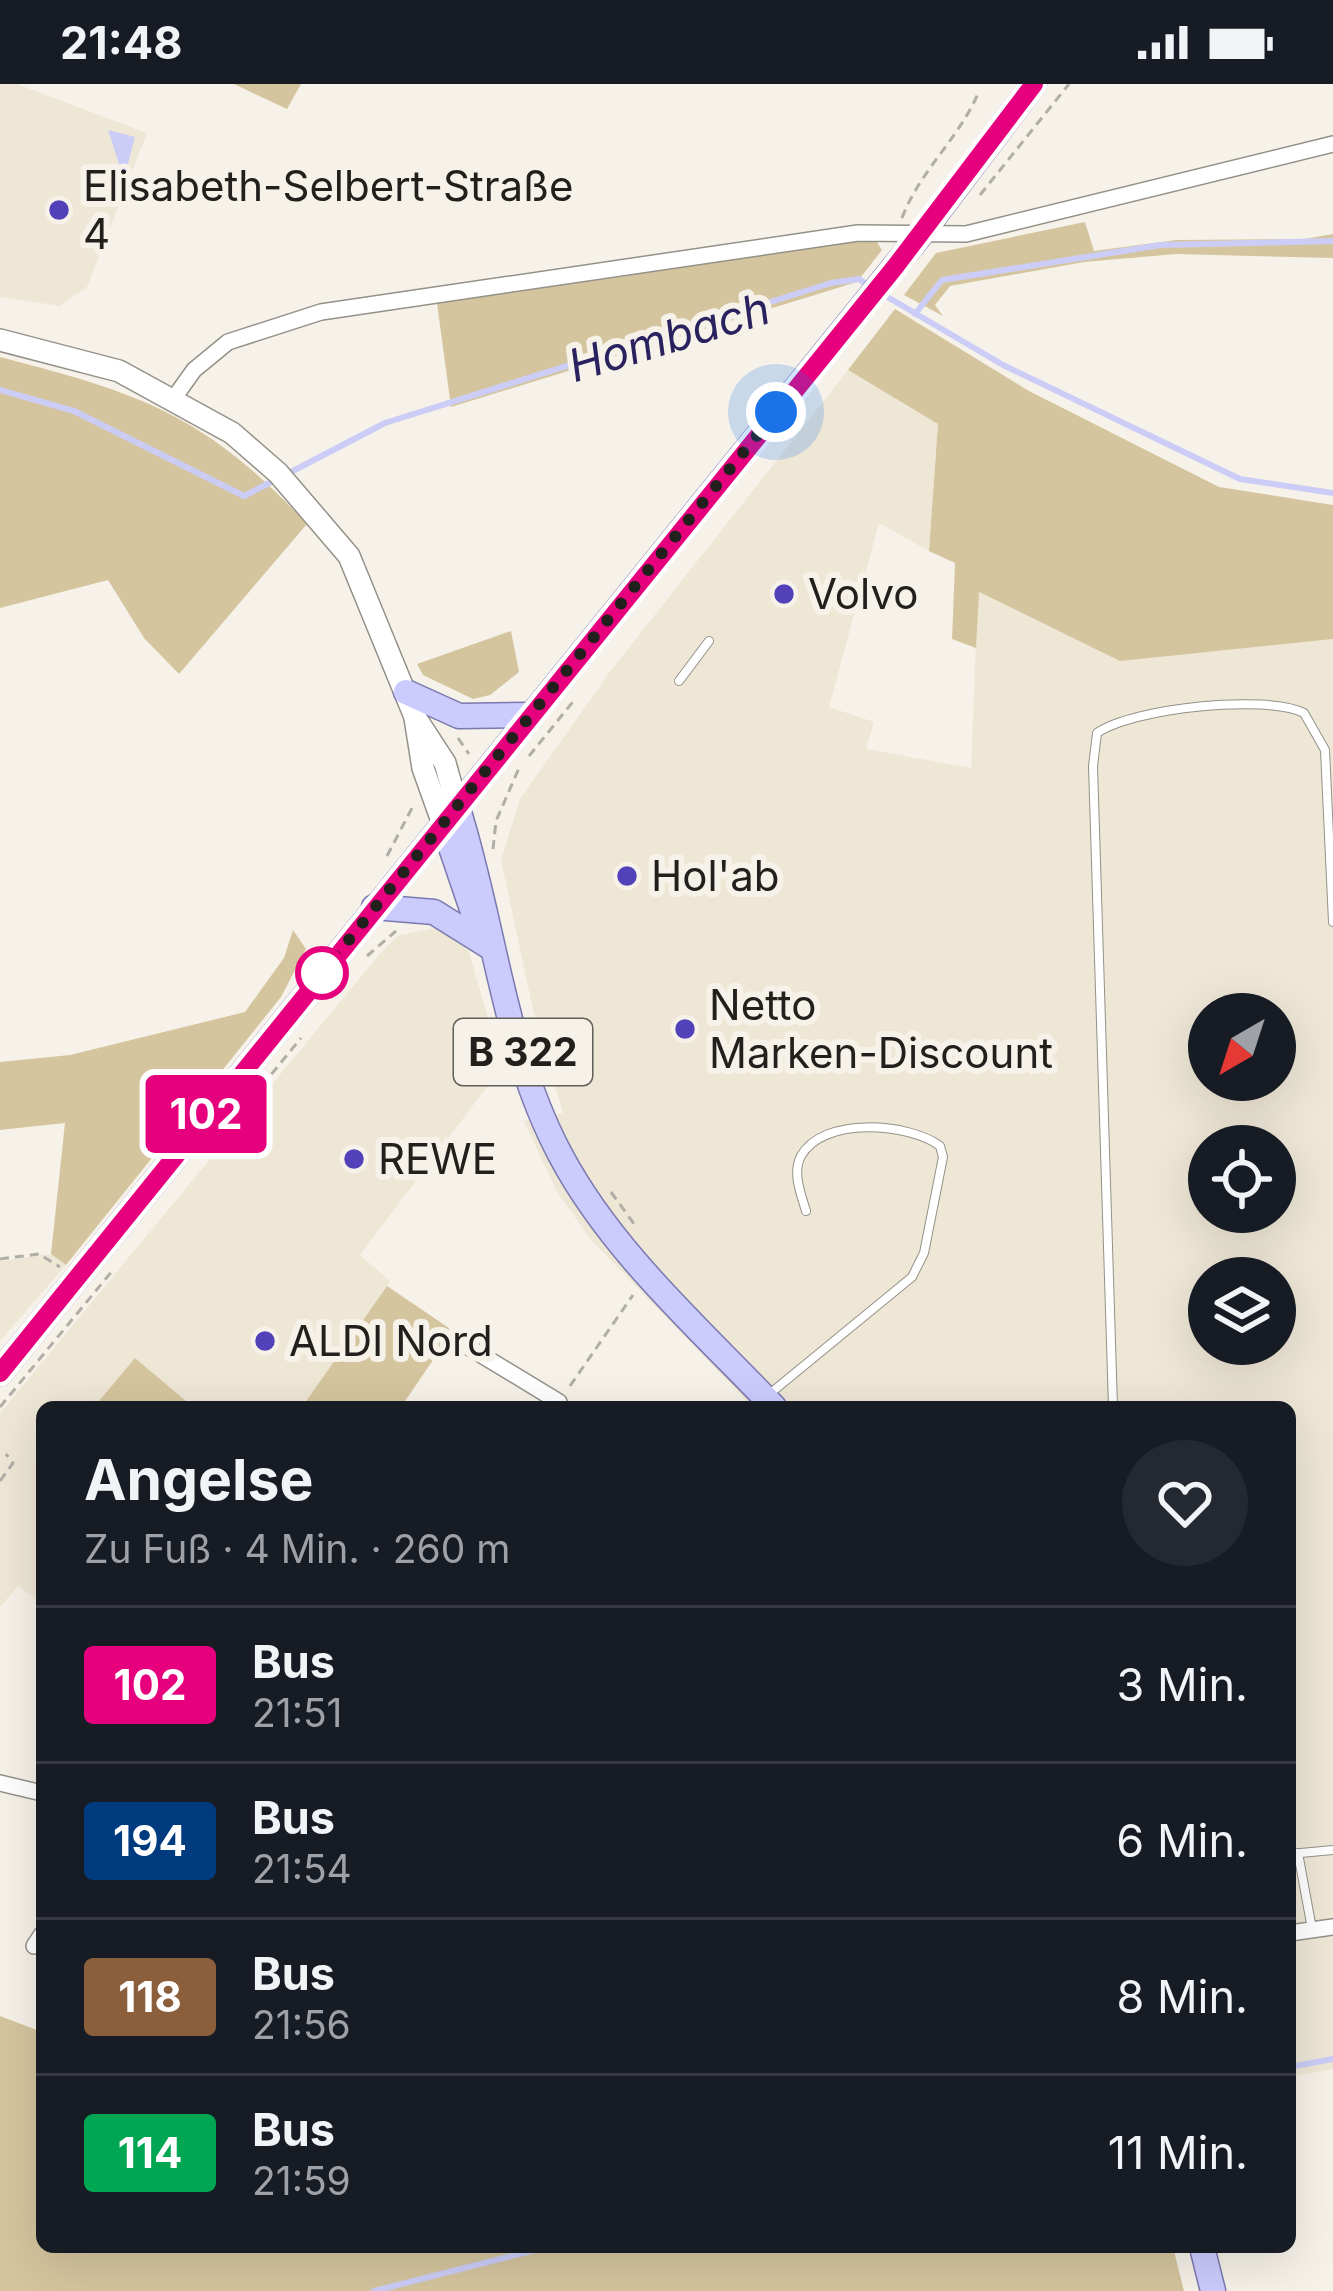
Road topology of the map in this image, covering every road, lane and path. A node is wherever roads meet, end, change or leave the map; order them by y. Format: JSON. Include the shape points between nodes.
{"nodes":[{"id":1,"x":1034,"y":84,"type":"edge"},
{"id":2,"x":1069,"y":84,"type":"edge"},
{"id":3,"x":980,"y":91,"type":"dead end"},
{"id":4,"x":1333,"y":144,"type":"edge"},
{"id":5,"x":974,"y":201,"type":"dead end"},
{"id":6,"x":909,"y":232,"type":"junction"},
{"id":7,"x":0,"y":340,"type":"edge"},
{"id":8,"x":174,"y":398,"type":"junction"},
{"id":9,"x":710,"y":641,"type":"dead end"},
{"id":10,"x":679,"y":681,"type":"dead end"},
{"id":11,"x":406,"y":692,"type":"junction"},
{"id":12,"x":529,"y":715,"type":"junction"},
{"id":13,"x":459,"y":716,"type":"junction"},
{"id":14,"x":486,"y":770,"type":"junction"},
{"id":15,"x":450,"y":815,"type":"junction"},
{"id":16,"x":476,"y":864,"type":"junction"},
{"id":17,"x":374,"y":907,"type":"junction"},
{"id":18,"x":434,"y":912,"type":"junction"},
{"id":19,"x":1333,"y":922,"type":"edge"},
{"id":20,"x":488,"y":940,"type":"junction"},
{"id":21,"x":359,"y":963,"type":"dead end"},
{"id":22,"x":308,"y":1024,"type":"dead end"},
{"id":23,"x":233,"y":1120,"type":"dead end"},
{"id":24,"x":599,"y":1178,"type":"dead end"},
{"id":25,"x":806,"y":1211,"type":"dead end"},
{"id":26,"x":643,"y":1240,"type":"dead end"},
{"id":27,"x":0,"y":1259,"type":"edge"},
{"id":28,"x":119,"y":1261,"type":"dead end"},
{"id":29,"x":650,"y":1274,"type":"junction"},
{"id":30,"x":76,"y":1277,"type":"junction"},
{"id":31,"x":460,"y":1342,"type":"dead end"},
{"id":32,"x":0,"y":1373,"type":"edge"},
{"id":33,"x":551,"y":1401,"type":"edge"},
{"id":34,"x":560,"y":1401,"type":"edge"},
{"id":35,"x":769,"y":1401,"type":"edge"},
{"id":36,"x":771,"y":1401,"type":"edge"},
{"id":37,"x":1113,"y":1401,"type":"edge"},
{"id":38,"x":0,"y":1407,"type":"edge"},
{"id":39,"x":6,"y":1454,"type":"dead end"},
{"id":40,"x":0,"y":1481,"type":"edge"},
{"id":41,"x":0,"y":1783,"type":"edge"},
{"id":42,"x":36,"y":1792,"type":"edge"},
{"id":43,"x":1333,"y":1850,"type":"edge"},
{"id":44,"x":1296,"y":1854,"type":"edge"},
{"id":45,"x":1296,"y":1862,"type":"edge"},
{"id":46,"x":1333,"y":1927,"type":"edge"},
{"id":47,"x":1312,"y":1930,"type":"junction"},
{"id":48,"x":1296,"y":1933,"type":"edge"},
{"id":49,"x":1204,"y":2253,"type":"edge"},
{"id":50,"x":1213,"y":2291,"type":"edge"}],
"edges":[{"from":1,"to":6,"type":"main road"},
{"from":2,"to":5,"type":"path"},
{"from":3,"to":6,"type":"path","via":[[966,124],[912,192]]},
{"from":4,"to":6,"type":"street","via":[[966,234]]},
{"from":6,"to":8,"type":"street","via":[[305,316],[228,342]]},
{"from":6,"to":12,"type":"main road","via":[[895,267]]},
{"from":7,"to":8,"type":"main road","via":[[118,371]]},
{"from":8,"to":11,"type":"main road","via":[[232,433],[286,481],[349,556]]},
{"from":9,"to":10,"type":"lane"},
{"from":11,"to":13,"type":"main road"},
{"from":11,"to":15,"type":"main road","via":[[423,768]]},
{"from":12,"to":13,"type":"main road"},
{"from":12,"to":14,"type":"main road"},
{"from":13,"to":14,"type":"path","via":[[458,737]]},
{"from":14,"to":15,"type":"main road"},
{"from":14,"to":16,"type":"path","via":[[508,786],[494,857]]},
{"from":15,"to":16,"type":"main road"},
{"from":15,"to":17,"type":"main road"},
{"from":15,"to":20,"type":"main road","number":"B 322","via":[[474,916]]},
{"from":16,"to":20,"type":"main road"},
{"from":17,"to":18,"type":"main road"},
{"from":17,"to":30,"type":"main road"},
{"from":18,"to":20,"type":"main road"},
{"from":18,"to":21,"type":"path","via":[[430,924],[395,931]]},
{"from":19,"to":37,"type":"lane","via":[[1324,749],[1304,713],[1280,705],[1144,713],[1097,733]]},
{"from":20,"to":29,"type":"main road","number":"B 322","via":[[560,1155]]},
{"from":22,"to":23,"type":"path"},
{"from":24,"to":26,"type":"path"},
{"from":25,"to":36,"type":"lane","via":[[800,1157],[822,1136],[895,1132],[940,1146],[924,1253],[912,1277]]},
{"from":27,"to":30,"type":"path","via":[[39,1254]]},
{"from":28,"to":38,"type":"path"},
{"from":29,"to":34,"type":"path"},
{"from":29,"to":35,"type":"main road","number":"B 322"},
{"from":30,"to":32,"type":"main road"},
{"from":31,"to":33,"type":"street"},
{"from":39,"to":40,"type":"path","via":[[13,1463]]},
{"from":41,"to":42,"type":"street"},
{"from":43,"to":44,"type":"lane"},
{"from":45,"to":47,"type":"lane"},
{"from":46,"to":47,"type":"street"},
{"from":47,"to":48,"type":"street"},
{"from":49,"to":50,"type":"main road"}]}
